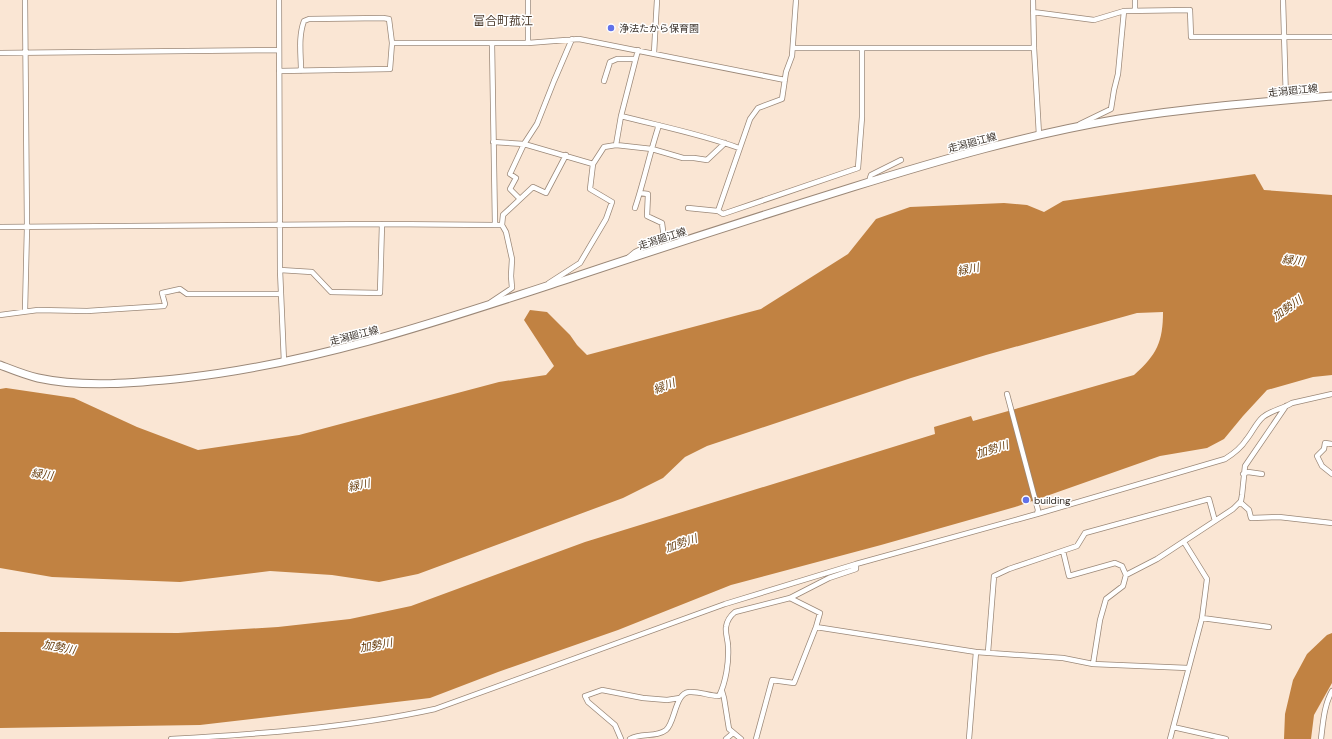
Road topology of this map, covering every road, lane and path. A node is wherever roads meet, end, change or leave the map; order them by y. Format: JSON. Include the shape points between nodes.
{"nodes":[{"id":1,"x":25,"y":0,"type":"edge"},
{"id":2,"x":278,"y":0,"type":"edge"},
{"id":3,"x":528,"y":0,"type":"edge"},
{"id":4,"x":657,"y":0,"type":"edge"},
{"id":5,"x":796,"y":0,"type":"edge"},
{"id":6,"x":1033,"y":0,"type":"edge"},
{"id":7,"x":1136,"y":0,"type":"edge"},
{"id":8,"x":1283,"y":0,"type":"edge"},
{"id":9,"x":1124,"y":10,"type":"junction"},
{"id":10,"x":1135,"y":10,"type":"junction"},
{"id":11,"x":1033,"y":12,"type":"junction"},
{"id":12,"x":1284,"y":37,"type":"junction"},
{"id":13,"x":1332,"y":37,"type":"edge"},
{"id":14,"x":572,"y":39,"type":"junction"},
{"id":15,"x":392,"y":43,"type":"junction"},
{"id":16,"x":492,"y":43,"type":"junction"},
{"id":17,"x":528,"y":43,"type":"junction"},
{"id":18,"x":793,"y":48,"type":"junction"},
{"id":19,"x":862,"y":48,"type":"junction"},
{"id":20,"x":1034,"y":48,"type":"junction"},
{"id":21,"x":279,"y":50,"type":"junction"},
{"id":22,"x":638,"y":50,"type":"junction"},
{"id":23,"x":0,"y":53,"type":"edge"},
{"id":24,"x":26,"y":53,"type":"junction"},
{"id":25,"x":654,"y":53,"type":"junction"},
{"id":26,"x":635,"y":59,"type":"junction"},
{"id":27,"x":301,"y":71,"type":"junction"},
{"id":28,"x":279,"y":72,"type":"junction"},
{"id":29,"x":785,"y":80,"type":"junction"},
{"id":30,"x":604,"y":81,"type":"dead end"},
{"id":31,"x":1332,"y":96,"type":"edge"},
{"id":32,"x":1286,"y":100,"type":"junction"},
{"id":33,"x":621,"y":116,"type":"junction"},
{"id":34,"x":659,"y":125,"type":"junction"},
{"id":35,"x":1072,"y":128,"type":"junction"},
{"id":36,"x":1038,"y":135,"type":"junction"},
{"id":37,"x":493,"y":142,"type":"junction"},
{"id":38,"x":726,"y":143,"type":"junction"},
{"id":39,"x":524,"y":144,"type":"junction"},
{"id":40,"x":616,"y":145,"type":"junction"},
{"id":41,"x":739,"y":148,"type":"junction"},
{"id":42,"x":651,"y":149,"type":"junction"},
{"id":43,"x":566,"y":155,"type":"junction"},
{"id":44,"x":901,"y":160,"type":"dead end"},
{"id":45,"x":594,"y":164,"type":"junction"},
{"id":46,"x":870,"y":181,"type":"junction"},
{"id":47,"x":640,"y":193,"type":"junction"},
{"id":48,"x":520,"y":200,"type":"junction"},
{"id":49,"x":635,"y":208,"type":"dead end"},
{"id":50,"x":688,"y":208,"type":"dead end"},
{"id":51,"x":718,"y":211,"type":"junction"},
{"id":52,"x":382,"y":224,"type":"junction"},
{"id":53,"x":502,"y":224,"type":"junction"},
{"id":54,"x":281,"y":226,"type":"junction"},
{"id":55,"x":495,"y":226,"type":"junction"},
{"id":56,"x":27,"y":227,"type":"junction"},
{"id":57,"x":0,"y":228,"type":"edge"},
{"id":58,"x":626,"y":260,"type":"junction"},
{"id":59,"x":280,"y":270,"type":"junction"},
{"id":60,"x":542,"y":287,"type":"junction"},
{"id":61,"x":281,"y":294,"type":"junction"},
{"id":62,"x":484,"y":306,"type":"junction"},
{"id":63,"x":25,"y":311,"type":"junction"},
{"id":64,"x":0,"y":315,"type":"edge"},
{"id":65,"x":284,"y":362,"type":"junction"},
{"id":66,"x":0,"y":365,"type":"edge"},
{"id":67,"x":1006,"y":394,"type":"dead end"},
{"id":68,"x":1332,"y":394,"type":"edge"},
{"id":69,"x":1286,"y":406,"type":"junction"},
{"id":70,"x":1332,"y":444,"type":"edge"},
{"id":71,"x":1246,"y":473,"type":"junction"},
{"id":72,"x":1262,"y":474,"type":"dead end"},
{"id":73,"x":1332,"y":474,"type":"edge"},
{"id":74,"x":1240,"y":502,"type":"junction"},
{"id":75,"x":1038,"y":512,"type":"junction"},
{"id":76,"x":1215,"y":521,"type":"junction"},
{"id":77,"x":1332,"y":524,"type":"edge"},
{"id":78,"x":1184,"y":542,"type":"junction"},
{"id":79,"x":1063,"y":551,"type":"junction"},
{"id":80,"x":856,"y":564,"type":"junction"},
{"id":81,"x":1126,"y":575,"type":"junction"},
{"id":82,"x":790,"y":598,"type":"junction"},
{"id":83,"x":1202,"y":618,"type":"junction"},
{"id":84,"x":816,"y":627,"type":"junction"},
{"id":85,"x":1269,"y":627,"type":"dead end"},
{"id":86,"x":976,"y":652,"type":"junction"},
{"id":87,"x":988,"y":652,"type":"junction"},
{"id":88,"x":1093,"y":664,"type":"junction"},
{"id":89,"x":1188,"y":668,"type":"junction"},
{"id":90,"x":722,"y":691,"type":"junction"},
{"id":91,"x":1332,"y":691,"type":"edge"},
{"id":92,"x":680,"y":698,"type":"junction"},
{"id":93,"x":1173,"y":727,"type":"junction"},
{"id":94,"x":733,"y":733,"type":"junction"},
{"id":95,"x":170,"y":739,"type":"edge"},
{"id":96,"x":621,"y":739,"type":"edge"},
{"id":97,"x":630,"y":739,"type":"edge"},
{"id":98,"x":726,"y":739,"type":"edge"},
{"id":99,"x":740,"y":739,"type":"edge"},
{"id":100,"x":756,"y":739,"type":"edge"},
{"id":101,"x":969,"y":739,"type":"edge"},
{"id":102,"x":1170,"y":739,"type":"edge"},
{"id":103,"x":1226,"y":739,"type":"edge"},
{"id":104,"x":1321,"y":739,"type":"edge"}],
"edges":[{"from":1,"to":24,"type":"street"},
{"from":2,"to":21,"type":"street"},
{"from":3,"to":17,"type":"street"},
{"from":4,"to":25,"type":"street"},
{"from":5,"to":18,"type":"street"},
{"from":6,"to":11,"type":"street"},
{"from":7,"to":10,"type":"street"},
{"from":8,"to":12,"type":"street"},
{"from":9,"to":10,"type":"street"},
{"from":9,"to":11,"type":"street","via":[[1094,20]]},
{"from":9,"to":35,"type":"street","via":[[1118,74],[1111,109]]},
{"from":10,"to":12,"type":"street","via":[[1190,10],[1191,37]]},
{"from":11,"to":20,"type":"street"},
{"from":12,"to":13,"type":"street"},
{"from":12,"to":32,"type":"street"},
{"from":14,"to":17,"type":"street"},
{"from":14,"to":22,"type":"street"},
{"from":14,"to":39,"type":"street","via":[[538,124]]},
{"from":15,"to":16,"type":"street"},
{"from":15,"to":27,"type":"street","via":[[390,69]]},
{"from":15,"to":27,"type":"street","via":[[390,22],[387,18],[309,19],[304,21],[302,27]]},
{"from":16,"to":17,"type":"street"},
{"from":16,"to":37,"type":"street"},
{"from":18,"to":19,"type":"street"},
{"from":18,"to":29,"type":"street"},
{"from":19,"to":20,"type":"street"},
{"from":19,"to":51,"type":"street","via":[[862,117],[858,168],[723,214]]},
{"from":20,"to":36,"type":"street"},
{"from":21,"to":24,"type":"street"},
{"from":21,"to":28,"type":"street"},
{"from":22,"to":25,"type":"street"},
{"from":22,"to":26,"type":"street"},
{"from":23,"to":24,"type":"street"},
{"from":24,"to":56,"type":"street"},
{"from":25,"to":29,"type":"street"},
{"from":26,"to":30,"type":"street","via":[[617,59],[610,62]]},
{"from":26,"to":33,"type":"street"},
{"from":27,"to":28,"type":"street"},
{"from":28,"to":54,"type":"street"},
{"from":29,"to":41,"type":"street","via":[[782,99],[758,108],[750,118]]},
{"from":31,"to":32,"type":"main road","name":"走潟廻江線"},
{"from":32,"to":35,"type":"main road","name":"走潟廻江線","via":[[1159,113]]},
{"from":33,"to":34,"type":"street"},
{"from":33,"to":40,"type":"street"},
{"from":34,"to":38,"type":"street"},
{"from":34,"to":42,"type":"street"},
{"from":35,"to":36,"type":"main road","name":"走潟廻江線"},
{"from":36,"to":46,"type":"main road","name":"走潟廻江線"},
{"from":37,"to":39,"type":"street"},
{"from":37,"to":55,"type":"street"},
{"from":38,"to":41,"type":"street"},
{"from":38,"to":42,"type":"street","via":[[707,160],[683,158]]},
{"from":39,"to":43,"type":"street"},
{"from":39,"to":48,"type":"street","via":[[510,174],[516,178],[510,189]]},
{"from":40,"to":42,"type":"street"},
{"from":40,"to":45,"type":"street","via":[[604,147]]},
{"from":41,"to":51,"type":"street"},
{"from":42,"to":47,"type":"street"},
{"from":43,"to":45,"type":"street"},
{"from":43,"to":48,"type":"street","via":[[546,193],[533,187]]},
{"from":44,"to":46,"type":"street","via":[[871,175]]},
{"from":45,"to":60,"type":"street","via":[[590,189],[612,202],[606,219],[580,263]]},
{"from":46,"to":58,"type":"main road","name":"走潟廻江線"},
{"from":47,"to":49,"type":"street"},
{"from":47,"to":58,"type":"street","via":[[648,194],[646,216],[662,222],[664,238],[635,252]]},
{"from":48,"to":53,"type":"street","via":[[503,215]]},
{"from":50,"to":51,"type":"street"},
{"from":52,"to":54,"type":"street"},
{"from":52,"to":55,"type":"street"},
{"from":52,"to":59,"type":"street","via":[[380,293],[331,292],[312,272]]},
{"from":53,"to":55,"type":"street"},
{"from":53,"to":62,"type":"street","via":[[512,259],[512,288]]},
{"from":54,"to":56,"type":"street"},
{"from":54,"to":59,"type":"street"},
{"from":56,"to":57,"type":"street"},
{"from":56,"to":63,"type":"street"},
{"from":58,"to":60,"type":"main road","name":"走潟廻江線"},
{"from":59,"to":61,"type":"street"},
{"from":60,"to":62,"type":"main road","name":"走潟廻江線"},
{"from":61,"to":63,"type":"street","via":[[187,294],[180,289],[162,293],[164,306]]},
{"from":61,"to":65,"type":"street"},
{"from":62,"to":65,"type":"main road","name":"走潟廻江線","via":[[396,334]]},
{"from":63,"to":64,"type":"street"},
{"from":65,"to":66,"type":"main road","name":"走潟廻江線","via":[[193,377],[94,383],[40,378]]},
{"from":67,"to":75,"type":"street"},
{"from":68,"to":69,"type":"street"},
{"from":69,"to":71,"type":"street","via":[[1245,466]]},
{"from":69,"to":75,"type":"street","via":[[1271,411],[1262,418],[1245,442],[1225,459]]},
{"from":70,"to":73,"type":"street","via":[[1325,443],[1324,449],[1317,456],[1322,466]]},
{"from":71,"to":72,"type":"street"},
{"from":71,"to":74,"type":"street"},
{"from":74,"to":76,"type":"street"},
{"from":74,"to":77,"type":"street","via":[[1249,510],[1251,518],[1279,517]]},
{"from":75,"to":80,"type":"street"},
{"from":76,"to":78,"type":"street"},
{"from":76,"to":79,"type":"street","via":[[1208,499],[1085,533],[1077,546]]},
{"from":78,"to":81,"type":"street"},
{"from":78,"to":83,"type":"street","via":[[1207,579]]},
{"from":79,"to":81,"type":"street","via":[[1068,576],[1115,563],[1122,566]]},
{"from":79,"to":87,"type":"street","via":[[994,576]]},
{"from":80,"to":82,"type":"street","via":[[856,569],[829,578]]},
{"from":80,"to":95,"type":"street","via":[[725,604],[435,709],[366,721],[237,735]]},
{"from":81,"to":88,"type":"street","via":[[1123,586],[1106,599]]},
{"from":82,"to":84,"type":"street","via":[[820,613]]},
{"from":82,"to":90,"type":"street","via":[[735,612],[729,616],[726,628],[727,667]]},
{"from":83,"to":85,"type":"street"},
{"from":83,"to":89,"type":"street"},
{"from":84,"to":86,"type":"street"},
{"from":84,"to":100,"type":"street","via":[[794,683],[772,680]]},
{"from":86,"to":87,"type":"street"},
{"from":86,"to":101,"type":"street"},
{"from":87,"to":88,"type":"street","via":[[1062,658]]},
{"from":88,"to":89,"type":"street"},
{"from":89,"to":93,"type":"street"},
{"from":90,"to":92,"type":"street","via":[[719,696],[688,692]]},
{"from":90,"to":94,"type":"street","via":[[729,729]]},
{"from":91,"to":104,"type":"street"},
{"from":92,"to":96,"type":"street","via":[[642,698],[602,690],[585,696],[588,702],[615,725]]},
{"from":92,"to":97,"type":"street","via":[[667,730]]},
{"from":93,"to":102,"type":"street"},
{"from":93,"to":103,"type":"street"},
{"from":94,"to":98,"type":"street"},
{"from":94,"to":99,"type":"street"}]}
